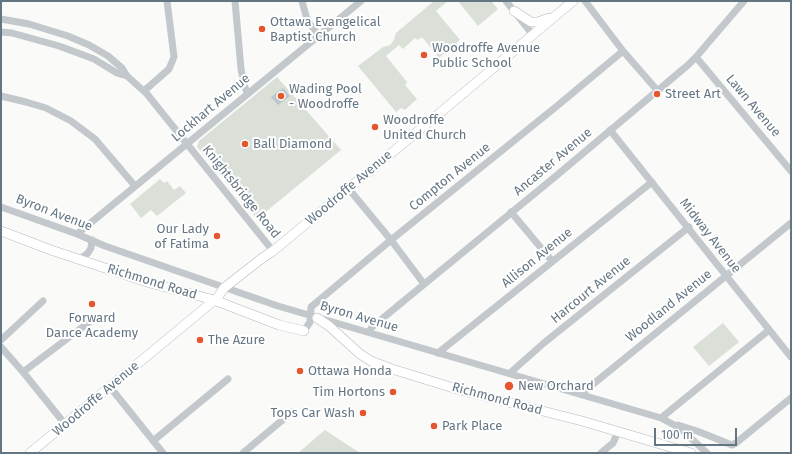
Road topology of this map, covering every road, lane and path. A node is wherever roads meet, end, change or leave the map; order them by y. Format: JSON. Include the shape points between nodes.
{"nodes":[{"id":1,"x":167,"y":1,"type":"edge"},
{"id":2,"x":235,"y":1,"type":"edge"},
{"id":3,"x":302,"y":1,"type":"edge"},
{"id":4,"x":361,"y":1,"type":"edge"},
{"id":5,"x":506,"y":1,"type":"edge"},
{"id":6,"x":573,"y":1,"type":"edge"},
{"id":7,"x":586,"y":1,"type":"edge"},
{"id":8,"x":744,"y":1,"type":"edge"},
{"id":9,"x":514,"y":11,"type":"junction"},
{"id":10,"x":557,"y":14,"type":"junction"},
{"id":11,"x":1,"y":19,"type":"edge"},
{"id":12,"x":1,"y":32,"type":"edge"},
{"id":13,"x":533,"y":35,"type":"junction"},
{"id":14,"x":318,"y":36,"type":"junction"},
{"id":15,"x":623,"y":51,"type":"junction"},
{"id":16,"x":696,"y":57,"type":"junction"},
{"id":17,"x":127,"y":76,"type":"junction"},
{"id":18,"x":657,"y":90,"type":"junction"},
{"id":19,"x":144,"y":91,"type":"junction"},
{"id":20,"x":247,"y":93,"type":"junction"},
{"id":21,"x":1,"y":96,"type":"edge"},
{"id":22,"x":610,"y":130,"type":"junction"},
{"id":23,"x":187,"y":144,"type":"junction"},
{"id":24,"x":791,"y":171,"type":"edge"},
{"id":25,"x":652,"y":182,"type":"junction"},
{"id":26,"x":135,"y":186,"type":"junction"},
{"id":27,"x":348,"y":188,"type":"junction"},
{"id":28,"x":1,"y":207,"type":"edge"},
{"id":29,"x":512,"y":212,"type":"junction"},
{"id":30,"x":791,"y":222,"type":"edge"},
{"id":31,"x":688,"y":227,"type":"junction"},
{"id":32,"x":1,"y":231,"type":"edge"},
{"id":33,"x":77,"y":234,"type":"junction"},
{"id":34,"x":92,"y":240,"type":"junction"},
{"id":35,"x":391,"y":240,"type":"junction"},
{"id":36,"x":273,"y":251,"type":"junction"},
{"id":37,"x":80,"y":259,"type":"junction"},
{"id":38,"x":552,"y":261,"type":"junction"},
{"id":39,"x":726,"y":275,"type":"junction"},
{"id":40,"x":424,"y":284,"type":"junction"},
{"id":41,"x":229,"y":289,"type":"junction"},
{"id":42,"x":216,"y":299,"type":"junction"},
{"id":43,"x":43,"y":300,"type":"dead end"},
{"id":44,"x":314,"y":317,"type":"junction"},
{"id":45,"x":92,"y":320,"type":"dead end"},
{"id":46,"x":769,"y":330,"type":"junction"},
{"id":47,"x":304,"y":331,"type":"joint"},
{"id":48,"x":368,"y":332,"type":"junction"},
{"id":49,"x":1,"y":340,"type":"edge"},
{"id":50,"x":1,"y":347,"type":"edge"},
{"id":51,"x":438,"y":353,"type":"junction"},
{"id":52,"x":791,"y":357,"type":"edge"},
{"id":53,"x":23,"y":372,"type":"junction"},
{"id":54,"x":510,"y":373,"type":"junction"},
{"id":55,"x":228,"y":378,"type":"dead end"},
{"id":56,"x":110,"y":387,"type":"junction"},
{"id":57,"x":581,"y":394,"type":"junction"},
{"id":58,"x":791,"y":398,"type":"edge"},
{"id":59,"x":292,"y":412,"type":"dead end"},
{"id":60,"x":661,"y":418,"type":"junction"},
{"id":61,"x":65,"y":424,"type":"junction"},
{"id":62,"x":674,"y":424,"type":"junction"},
{"id":63,"x":618,"y":432,"type":"junction"},
{"id":64,"x":153,"y":441,"type":"junction"},
{"id":65,"x":30,"y":453,"type":"edge"},
{"id":66,"x":163,"y":453,"type":"edge"},
{"id":67,"x":243,"y":453,"type":"edge"},
{"id":68,"x":601,"y":453,"type":"edge"},
{"id":69,"x":690,"y":453,"type":"edge"},
{"id":70,"x":707,"y":453,"type":"edge"}],
"edges":[{"from":1,"to":19,"type":"street","via":[[174,57],[169,69]]},
{"from":2,"to":20,"type":"street","via":[[241,69]]},
{"from":3,"to":14,"type":"street","via":[[306,16]]},
{"from":4,"to":14,"type":"street","name":"Lockhart Avenue"},
{"from":5,"to":9,"type":"street"},
{"from":6,"to":10,"type":"main road","name":"Woodroffe Avenue"},
{"from":7,"to":15,"type":"street"},
{"from":8,"to":16,"type":"street","name":"Ancaster Avenue"},
{"from":9,"to":10,"type":"main road","via":[[534,23]]},
{"from":9,"to":13,"type":"street"},
{"from":10,"to":13,"type":"main road","name":"Woodroffe Avenue"},
{"from":11,"to":17,"type":"street","name":"Knightsbridge Road","via":[[54,31],[89,45],[108,56]]},
{"from":12,"to":17,"type":"street","name":"Knightsbridge Road","via":[[59,46],[94,59]]},
{"from":13,"to":27,"type":"main road","name":"Woodroffe Avenue"},
{"from":14,"to":20,"type":"street","name":"Lockhart Avenue"},
{"from":15,"to":18,"type":"street"},
{"from":15,"to":35,"type":"street","name":"Compton Avenue"},
{"from":16,"to":18,"type":"street","name":"Ancaster Avenue"},
{"from":16,"to":24,"type":"street","name":"Lawn Avenue"},
{"from":17,"to":19,"type":"street","name":"Knightsbridge Road"},
{"from":18,"to":22,"type":"street","name":"Ancaster Avenue"},
{"from":19,"to":23,"type":"street","name":"Knightsbridge Road"},
{"from":20,"to":23,"type":"street","name":"Lockhart Avenue"},
{"from":21,"to":26,"type":"street","via":[[46,108],[71,121],[95,139]]},
{"from":22,"to":25,"type":"street","name":"Midway Avenue"},
{"from":22,"to":29,"type":"street","name":"Ancaster Avenue"},
{"from":23,"to":26,"type":"street","name":"Lockhart Avenue"},
{"from":23,"to":36,"type":"street","name":"Knightsbridge Road"},
{"from":25,"to":31,"type":"street","name":"Midway Avenue"},
{"from":25,"to":38,"type":"street","name":"Allison Avenue"},
{"from":26,"to":33,"type":"street","name":"Lockhart Avenue"},
{"from":27,"to":35,"type":"street"},
{"from":27,"to":36,"type":"main road","name":"Woodroffe Avenue"},
{"from":28,"to":33,"type":"street","name":"Byron Avenue"},
{"from":29,"to":38,"type":"street"},
{"from":29,"to":40,"type":"street","name":"Ancaster Avenue"},
{"from":30,"to":39,"type":"street","name":"Woodland Avenue"},
{"from":31,"to":39,"type":"street","name":"Midway Avenue"},
{"from":31,"to":54,"type":"street","name":"Harcourt Avenue"},
{"from":32,"to":37,"type":"main road","name":"Richmond Road"},
{"from":33,"to":34,"type":"street","name":"Byron Avenue"},
{"from":34,"to":37,"type":"street","via":[[91,248]]},
{"from":34,"to":41,"type":"street","name":"Byron Avenue"},
{"from":35,"to":40,"type":"street"},
{"from":35,"to":44,"type":"street","name":"Compton Avenue","via":[[311,307]]},
{"from":36,"to":41,"type":"main road","name":"Woodroffe Avenue","via":[[260,259]]},
{"from":37,"to":42,"type":"main road","name":"Richmond Road","via":[[162,287]]},
{"from":38,"to":51,"type":"street","name":"Allison Avenue"},
{"from":39,"to":46,"type":"street","name":"Midway Avenue"},
{"from":39,"to":57,"type":"street","name":"Woodland Avenue"},
{"from":40,"to":48,"type":"street","name":"Ancaster Avenue"},
{"from":41,"to":42,"type":"main road","name":"Woodroffe Avenue"},
{"from":41,"to":44,"type":"street","name":"Byron Avenue"},
{"from":42,"to":47,"type":"main road","name":"Richmond Road","via":[[231,308]]},
{"from":42,"to":56,"type":"main road","name":"Woodroffe Avenue"},
{"from":43,"to":49,"type":"street"},
{"from":44,"to":47,"type":"street","name":"Compton Avenue"},
{"from":44,"to":48,"type":"street","name":"Byron Avenue"},
{"from":44,"to":63,"type":"main road","name":"Richmond Road","via":[[329,326],[370,361],[430,381]]},
{"from":45,"to":53,"type":"street"},
{"from":46,"to":52,"type":"street","name":"Midway Avenue"},
{"from":46,"to":60,"type":"street"},
{"from":48,"to":51,"type":"street","name":"Byron Avenue"},
{"from":50,"to":53,"type":"street"},
{"from":51,"to":54,"type":"street","name":"Byron Avenue"},
{"from":53,"to":61,"type":"street"},
{"from":54,"to":57,"type":"street","name":"Byron Avenue"},
{"from":55,"to":64,"type":"street"},
{"from":56,"to":61,"type":"main road","name":"Woodroffe Avenue"},
{"from":56,"to":64,"type":"street"},
{"from":57,"to":60,"type":"street","name":"Byron Avenue"},
{"from":58,"to":62,"type":"street","via":[[732,445]]},
{"from":59,"to":67,"type":"street"},
{"from":60,"to":62,"type":"street","name":"Byron Avenue"},
{"from":61,"to":65,"type":"main road","name":"Woodroffe Avenue"},
{"from":62,"to":70,"type":"street","name":"Byron Avenue"},
{"from":63,"to":68,"type":"street","via":[[613,443]]},
{"from":63,"to":69,"type":"main road","name":"Richmond Road"},
{"from":64,"to":66,"type":"street"}]}
